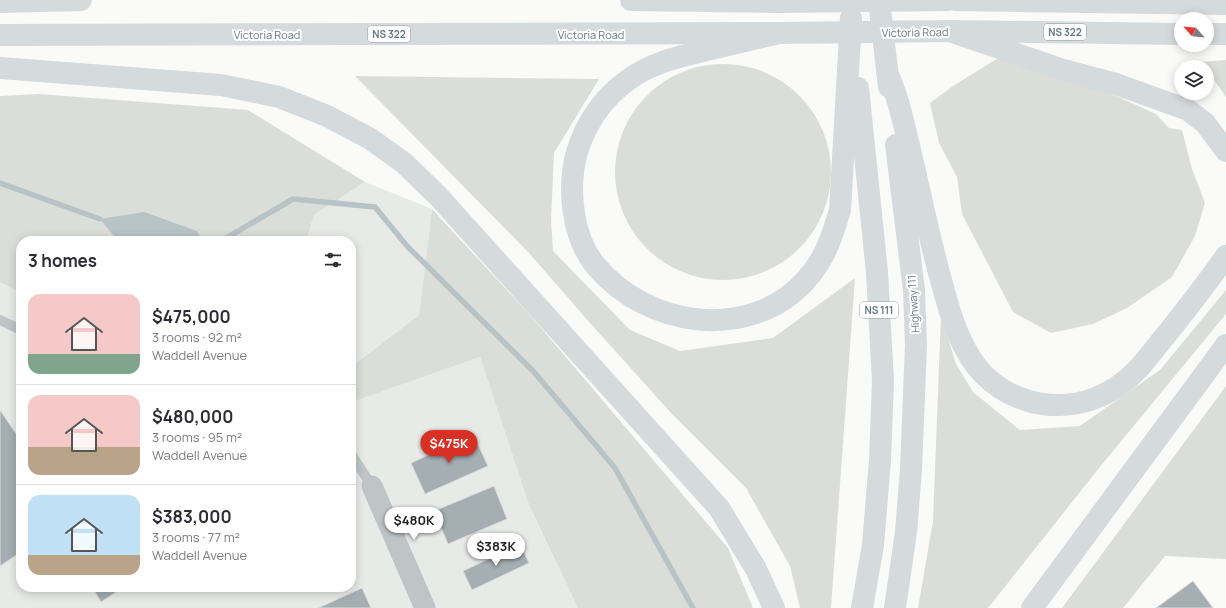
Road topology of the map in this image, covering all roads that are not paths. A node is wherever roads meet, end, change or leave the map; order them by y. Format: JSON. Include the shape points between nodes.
{"nodes":[{"id":1,"x":81,"y":0,"type":"edge"},
{"id":2,"x":631,"y":0,"type":"edge"},
{"id":3,"x":879,"y":0,"type":"edge"},
{"id":4,"x":947,"y":0,"type":"edge"},
{"id":5,"x":956,"y":0,"type":"edge"},
{"id":6,"x":773,"y":1,"type":"edge"},
{"id":7,"x":0,"y":2,"type":"edge"},
{"id":8,"x":1226,"y":4,"type":"edge"},
{"id":9,"x":850,"y":9,"type":"edge"},
{"id":10,"x":950,"y":31,"type":"junction"},
{"id":11,"x":778,"y":33,"type":"junction"},
{"id":12,"x":1174,"y":34,"type":"edge"},
{"id":13,"x":1214,"y":34,"type":"edge"},
{"id":14,"x":1226,"y":34,"type":"edge"},
{"id":15,"x":0,"y":35,"type":"edge"},
{"id":16,"x":0,"y":68,"type":"edge"},
{"id":17,"x":887,"y":72,"type":"junction"},
{"id":18,"x":1226,"y":151,"type":"edge"},
{"id":19,"x":1226,"y":256,"type":"edge"},
{"id":20,"x":0,"y":320,"type":"edge"},
{"id":21,"x":16,"y":328,"type":"edge"},
{"id":22,"x":1226,"y":345,"type":"edge"},
{"id":23,"x":356,"y":462,"type":"edge"},
{"id":24,"x":372,"y":486,"type":"joint"},
{"id":25,"x":425,"y":608,"type":"edge"},
{"id":26,"x":774,"y":608,"type":"edge"},
{"id":27,"x":862,"y":608,"type":"edge"},
{"id":28,"x":895,"y":608,"type":"edge"},
{"id":29,"x":1032,"y":608,"type":"edge"}],
"edges":[{"from":1,"to":7,"type":"main road"},
{"from":2,"to":6,"type":"main road"},
{"from":3,"to":17,"type":"main road","name":"Highway 111","number":"NS 111"},
{"from":4,"to":6,"type":"main road"},
{"from":5,"to":8,"type":"main road"},
{"from":9,"to":11,"type":"main road","via":[[840,210],[832,238],[821,260],[792,294],[773,307],[733,320],[688,319],[649,307],[627,295],[612,282],[595,265],[582,242],[572,192],[573,167],[580,143],[605,100],[628,80],[648,68],[672,58]]},
{"from":9,"to":27,"type":"main road","number":"NS 111","via":[[877,272],[883,381],[873,544]]},
{"from":10,"to":11,"type":"main road","name":"Victoria Road","number":"NS 322"},
{"from":10,"to":12,"type":"main road","name":"Victoria Road","number":"NS 322"},
{"from":10,"to":18,"type":"main road","via":[[1188,110],[1205,123]]},
{"from":11,"to":15,"type":"main road","name":"Victoria Road","number":"NS 322"},
{"from":13,"to":14,"type":"main road"},
{"from":16,"to":26,"type":"main road","via":[[221,85],[279,98],[327,116],[369,138],[404,163],[438,196],[719,508],[756,569]]},
{"from":17,"to":19,"type":"main road","via":[[900,108],[930,240],[952,319],[960,340],[974,364],[992,383],[1006,392],[1037,403],[1071,404],[1090,400],[1122,384],[1138,369],[1205,287]]},
{"from":17,"to":28,"type":"main road","name":"Highway 111","number":"NS 111","via":[[914,290],[916,345],[911,470],[906,532]]},
{"from":20,"to":21,"type":"lane"},
{"from":22,"to":29,"type":"main road"},
{"from":23,"to":24,"type":"lane"},
{"from":24,"to":25,"type":"street"}]}
